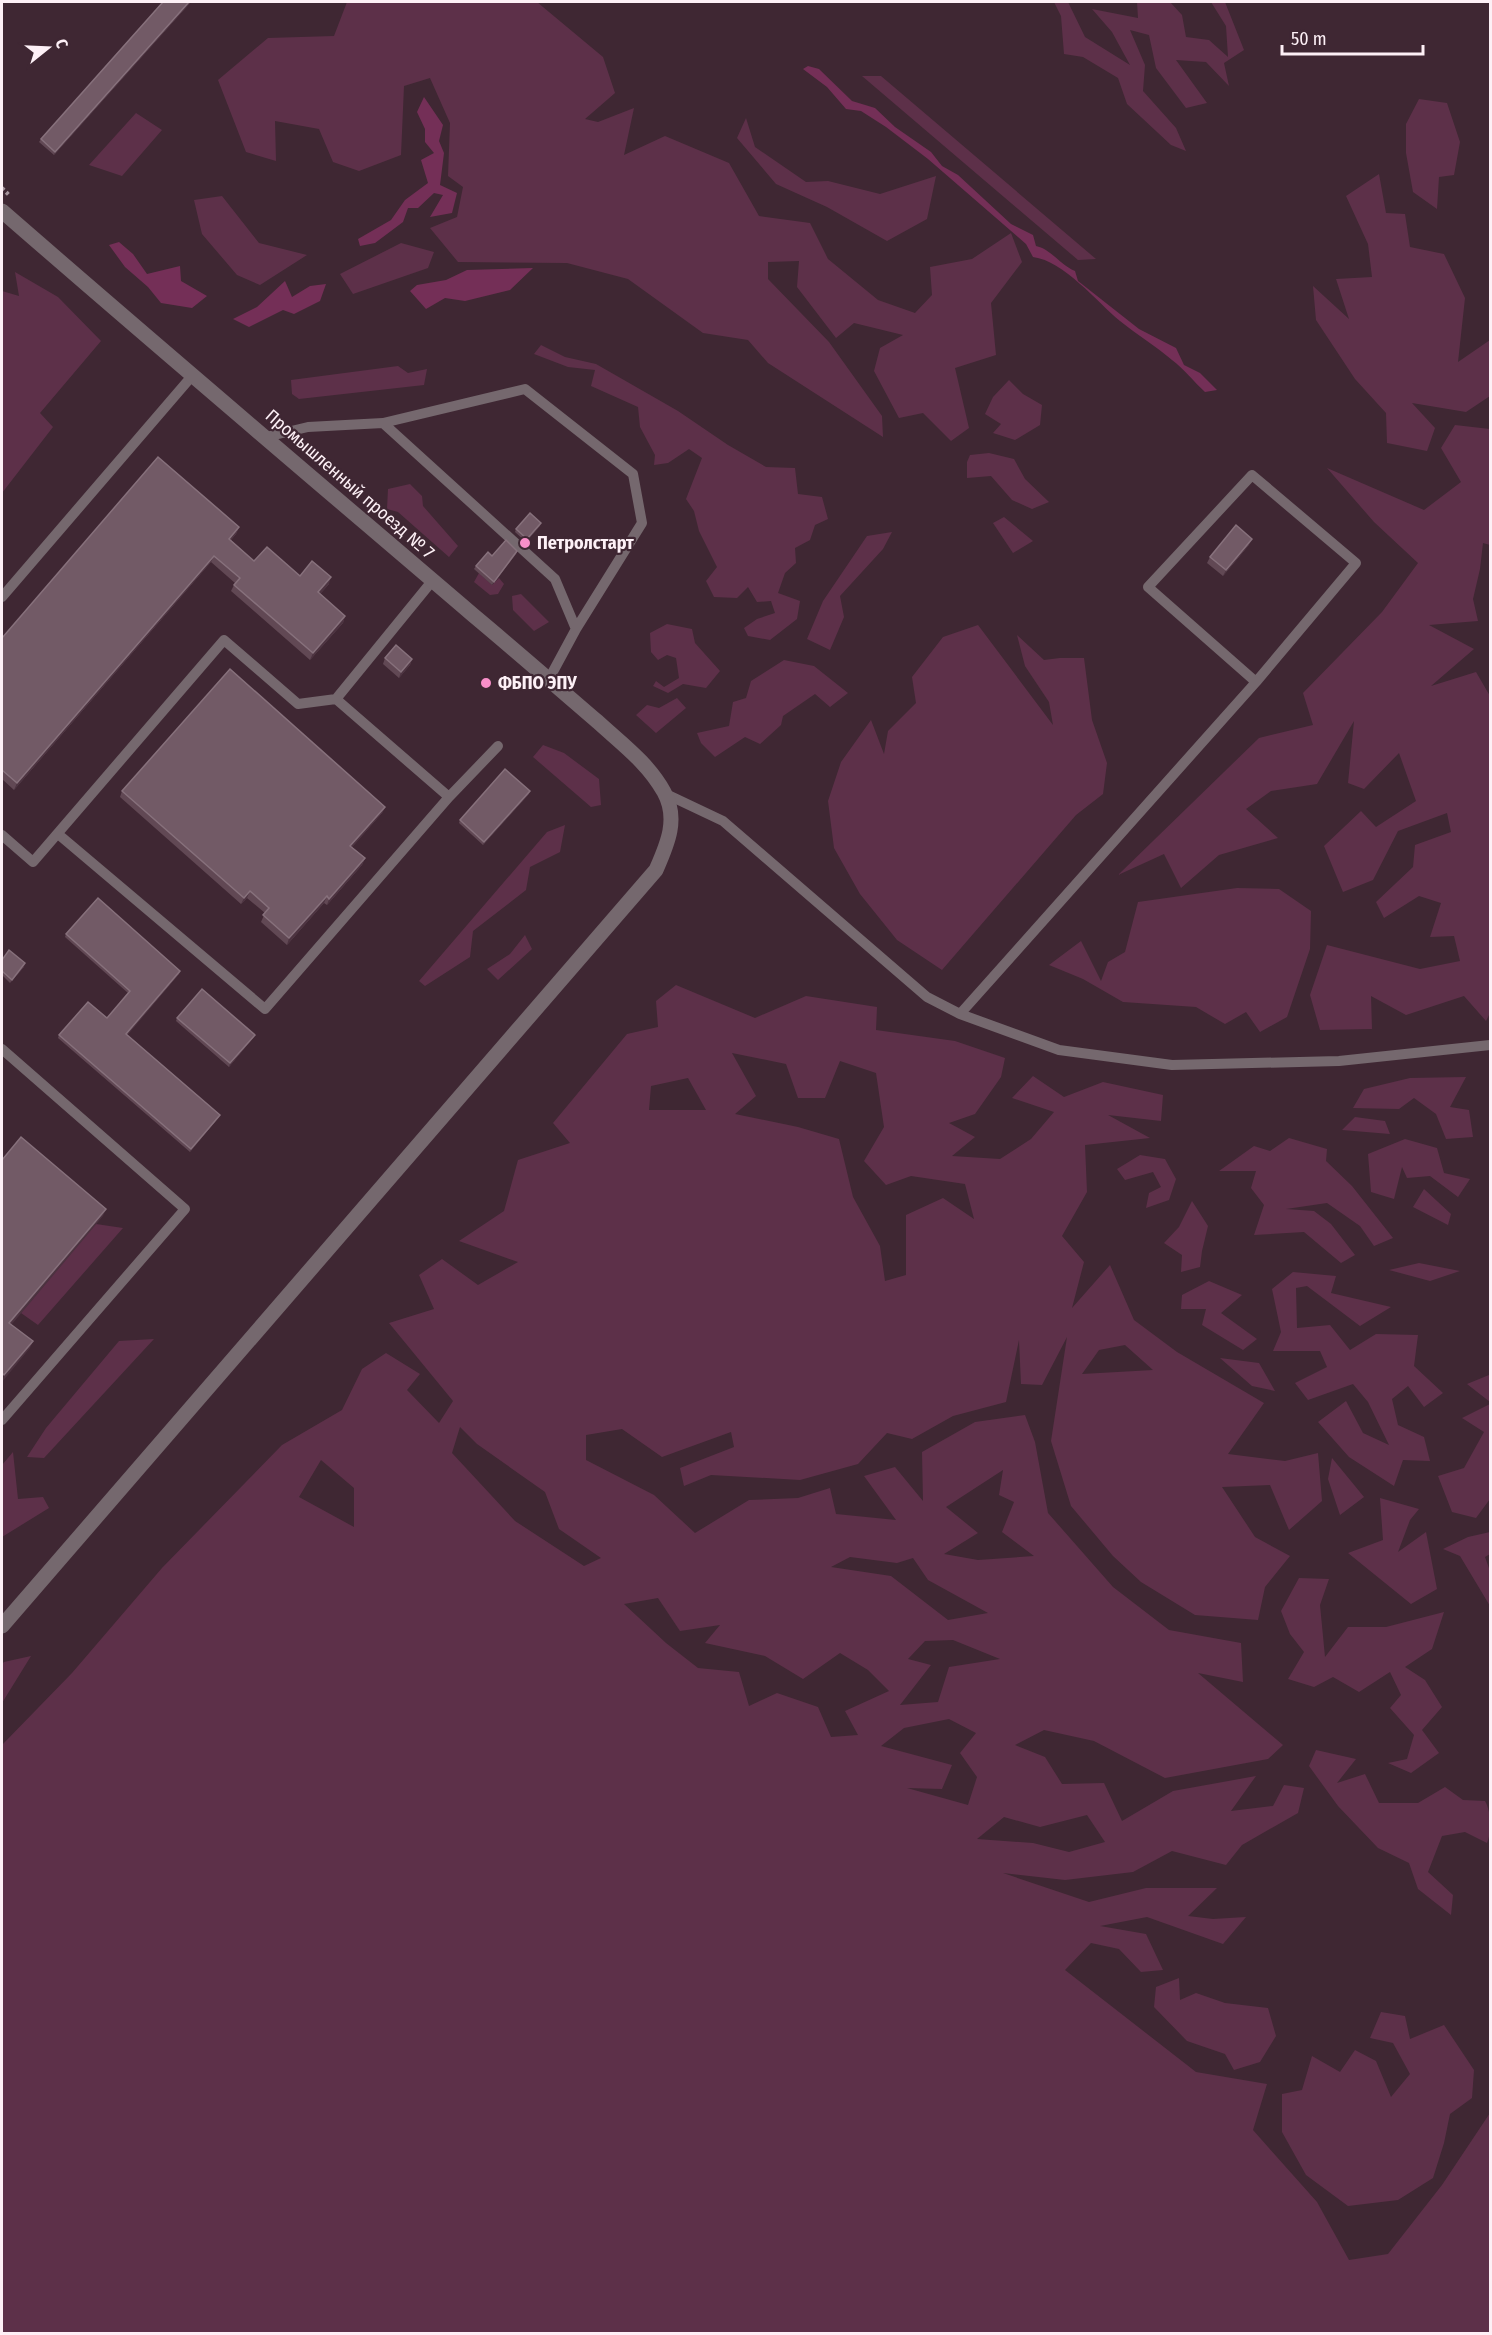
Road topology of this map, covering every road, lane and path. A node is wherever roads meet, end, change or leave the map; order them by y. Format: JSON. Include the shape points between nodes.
{"nodes":[{"id":1,"x":2,"y":211,"type":"edge"},
{"id":2,"x":192,"y":376,"type":"junction"},
{"id":3,"x":382,"y":423,"type":"junction"},
{"id":4,"x":266,"y":437,"type":"junction"},
{"id":5,"x":433,"y":580,"type":"junction"},
{"id":6,"x":2,"y":597,"type":"edge"},
{"id":7,"x":576,"y":629,"type":"junction"},
{"id":8,"x":549,"y":679,"type":"junction"},
{"id":9,"x":1256,"y":682,"type":"junction"},
{"id":10,"x":336,"y":699,"type":"junction"},
{"id":11,"x":498,"y":746,"type":"dead end"},
{"id":12,"x":666,"y":794,"type":"junction"},
{"id":13,"x":449,"y":797,"type":"junction"},
{"id":14,"x":58,"y":834,"type":"junction"},
{"id":15,"x":2,"y":835,"type":"edge"},
{"id":16,"x":960,"y":1014,"type":"junction"},
{"id":17,"x":1491,"y":1045,"type":"edge"},
{"id":18,"x":2,"y":1049,"type":"edge"},
{"id":19,"x":2,"y":1420,"type":"edge"},
{"id":20,"x":4,"y":1618,"type":"edge"}],
"edges":[{"from":1,"to":2,"type":"street","name":"Промышленный проезд № 7"},
{"from":2,"to":4,"type":"street","name":"Промышленный проезд № 7"},
{"from":2,"to":6,"type":"lane"},
{"from":3,"to":4,"type":"lane","via":[[308,427]]},
{"from":3,"to":7,"type":"lane","via":[[555,579]]},
{"from":3,"to":7,"type":"lane","via":[[525,389],[633,474],[642,524]]},
{"from":4,"to":5,"type":"street","name":"Промышленный проезд № 7"},
{"from":5,"to":8,"type":"street","name":"Промышленный проезд № 7"},
{"from":5,"to":10,"type":"lane"},
{"from":7,"to":8,"type":"lane"},
{"from":8,"to":12,"type":"street","name":"Промышленный проезд № 7","via":[[649,768]]},
{"from":9,"to":9,"type":"lane","via":[[1356,563],[1252,475],[1148,587]]},
{"from":9,"to":16,"type":"lane"},
{"from":10,"to":13,"type":"lane"},
{"from":10,"to":14,"type":"lane","via":[[298,704],[224,640]]},
{"from":11,"to":13,"type":"lane"},
{"from":12,"to":16,"type":"lane","via":[[723,821],[927,997]]},
{"from":12,"to":20,"type":"street","via":[[672,817],[669,841],[656,870]]},
{"from":13,"to":14,"type":"lane","via":[[265,1009]]},
{"from":14,"to":15,"type":"lane","via":[[33,862]]},
{"from":16,"to":17,"type":"lane","via":[[1059,1050],[1172,1065],[1338,1061]]},
{"from":18,"to":19,"type":"lane","via":[[185,1209]]}]}
